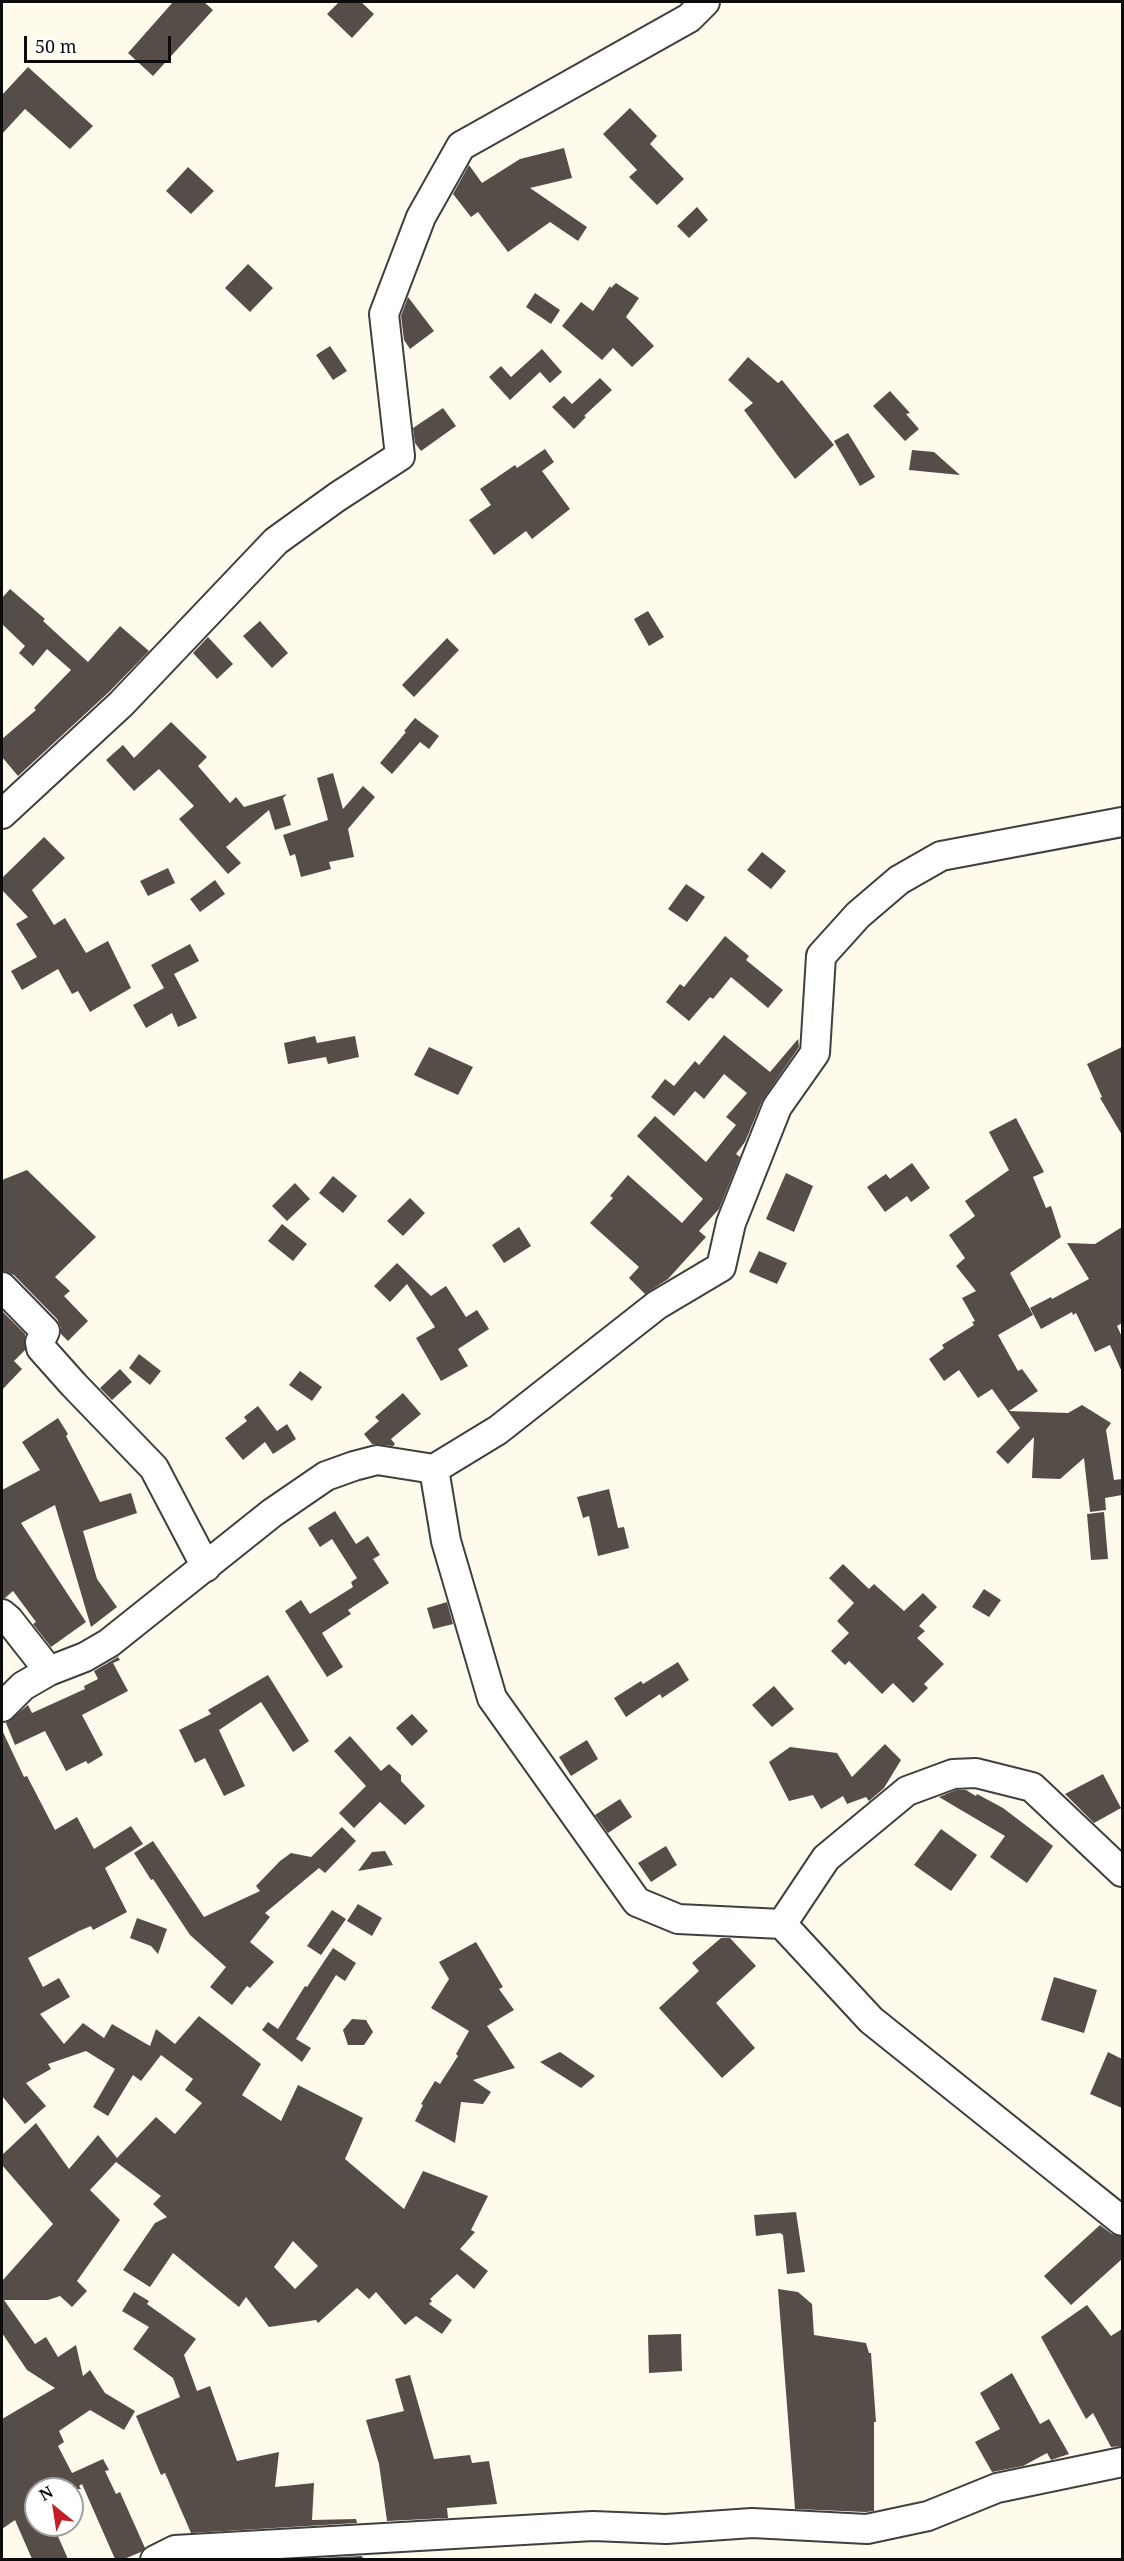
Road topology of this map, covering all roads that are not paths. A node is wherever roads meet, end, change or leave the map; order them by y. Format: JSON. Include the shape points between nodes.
{"nodes":[{"id":1,"x":705,"y":2,"type":"edge"},
{"id":2,"x":2,"y":814,"type":"edge"},
{"id":3,"x":1122,"y":822,"type":"edge"},
{"id":4,"x":2,"y":1287,"type":"edge"},
{"id":5,"x":434,"y":1469,"type":"junction"},
{"id":6,"x":206,"y":1567,"type":"junction"},
{"id":7,"x":2,"y":1614,"type":"edge"},
{"id":8,"x":49,"y":1671,"type":"junction"},
{"id":9,"x":2,"y":1707,"type":"edge"},
{"id":10,"x":1122,"y":1872,"type":"edge"},
{"id":11,"x":782,"y":1924,"type":"junction"},
{"id":12,"x":1122,"y":2221,"type":"edge"},
{"id":13,"x":1122,"y":2462,"type":"edge"},
{"id":14,"x":155,"y":2559,"type":"edge"}],
"edges":[{"from":1,"to":2,"type":"street","via":[[689,18],[461,146],[421,217],[384,314],[400,456],[276,541],[121,704]]},
{"from":3,"to":5,"type":"street","via":[[941,856],[899,880],[858,915],[821,956],[815,1053],[777,1107],[730,1224],[721,1267],[657,1305],[498,1430]]},
{"from":4,"to":6,"type":"street","via":[[45,1331],[41,1348],[154,1468]]},
{"from":5,"to":6,"type":"street","via":[[377,1460],[326,1476],[272,1513]]},
{"from":5,"to":11,"type":"street","via":[[447,1541],[492,1698],[637,1902],[678,1919]]},
{"from":6,"to":8,"type":"street","via":[[109,1643]]},
{"from":7,"to":8,"type":"street"},
{"from":8,"to":9,"type":"street","via":[[23,1686]]},
{"from":10,"to":11,"type":"street","via":[[1032,1787],[976,1773],[952,1774],[907,1791],[826,1858]]},
{"from":11,"to":12,"type":"street","via":[[871,2020]]},
{"from":13,"to":14,"type":"street","via":[[998,2488],[928,2516],[867,2529],[752,2523],[666,2529],[593,2526],[175,2550]]}]}
